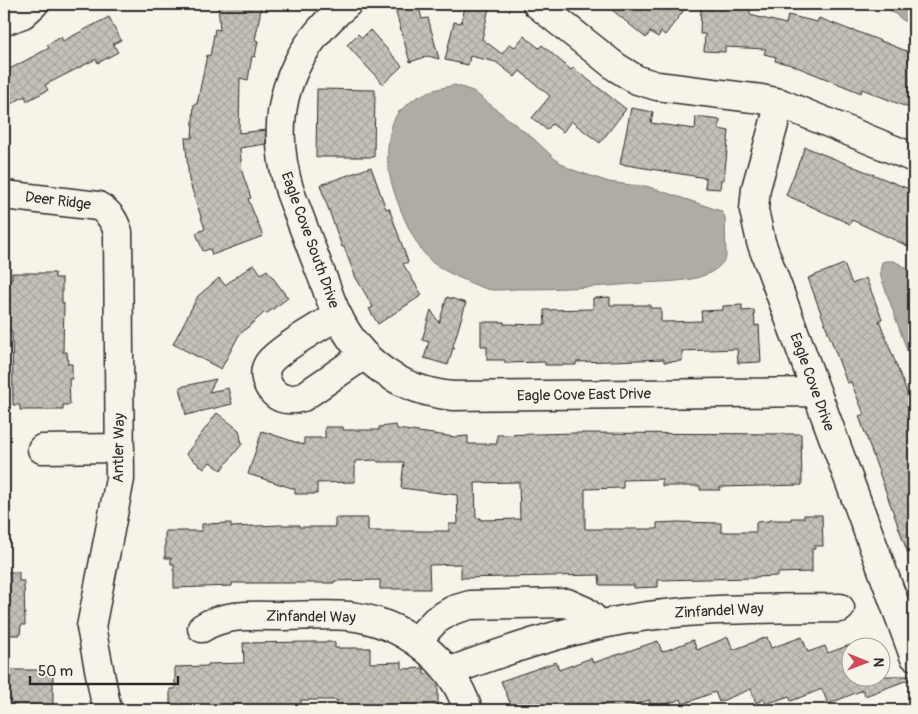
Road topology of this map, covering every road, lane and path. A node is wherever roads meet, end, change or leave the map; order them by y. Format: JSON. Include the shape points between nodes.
{"nodes":[{"id":1,"x":34,"y":4,"type":"edge"},
{"id":2,"x":537,"y":4,"type":"edge"},
{"id":3,"x":338,"y":7,"type":"edge"},
{"id":4,"x":4,"y":22,"type":"edge"},
{"id":5,"x":780,"y":103,"type":"junction"},
{"id":6,"x":914,"y":158,"type":"edge"},
{"id":7,"x":4,"y":195,"type":"edge"},
{"id":8,"x":109,"y":215,"type":"joint"},
{"id":9,"x":337,"y":316,"type":"junction"},
{"id":10,"x":364,"y":355,"type":"junction"},
{"id":11,"x":816,"y":392,"type":"junction"},
{"id":12,"x":120,"y":448,"type":"junction"},
{"id":13,"x":42,"y":449,"type":"dead end"},
{"id":14,"x":840,"y":608,"type":"dead end"},
{"id":15,"x":600,"y":624,"type":"junction"},
{"id":16,"x":202,"y":628,"type":"dead end"},
{"id":17,"x":416,"y":641,"type":"junction"},
{"id":18,"x":914,"y":656,"type":"edge"},
{"id":19,"x":448,"y":672,"type":"junction"},
{"id":20,"x":107,"y":710,"type":"edge"},
{"id":21,"x":468,"y":710,"type":"edge"}],
"edges":[{"from":1,"to":4,"type":"street","via":[[23,14]]},
{"from":2,"to":5,"type":"street","via":[[616,67],[642,82]]},
{"from":3,"to":9,"type":"street","name":"Eagle Cove South Drive","via":[[298,62],[287,88],[280,126],[290,192]]},
{"from":5,"to":6,"type":"street"},
{"from":5,"to":11,"type":"street","name":"Eagle Cove Drive","via":[[756,188],[755,222]]},
{"from":7,"to":8,"type":"street","name":"Deer Ridge","via":[[93,204]]},
{"from":8,"to":12,"type":"street","name":"Antler Way","via":[[118,232]]},
{"from":9,"to":10,"type":"street","name":"Eagle Cove South Drive"},
{"from":9,"to":10,"type":"street","via":[[277,354],[266,368],[268,385],[276,395],[294,400]]},
{"from":10,"to":11,"type":"street","name":"Eagle Cove East Drive","via":[[382,371],[406,385],[453,396]]},
{"from":11,"to":18,"type":"street","name":"Eagle Cove Drive"},
{"from":12,"to":13,"type":"street"},
{"from":12,"to":20,"type":"street","name":"Antler Way","via":[[120,479],[91,627]]},
{"from":14,"to":15,"type":"street","name":"Zinfandel Way","via":[[695,611]]},
{"from":15,"to":17,"type":"street","via":[[585,611],[566,603],[464,606],[431,624]]},
{"from":15,"to":19,"type":"street","name":"Zinfandel Way","via":[[536,641]]},
{"from":16,"to":17,"type":"street","name":"Zinfandel Way","via":[[241,616],[349,616],[387,626]]},
{"from":17,"to":19,"type":"street","name":"Zinfandel Way"},
{"from":19,"to":21,"type":"street"}]}
